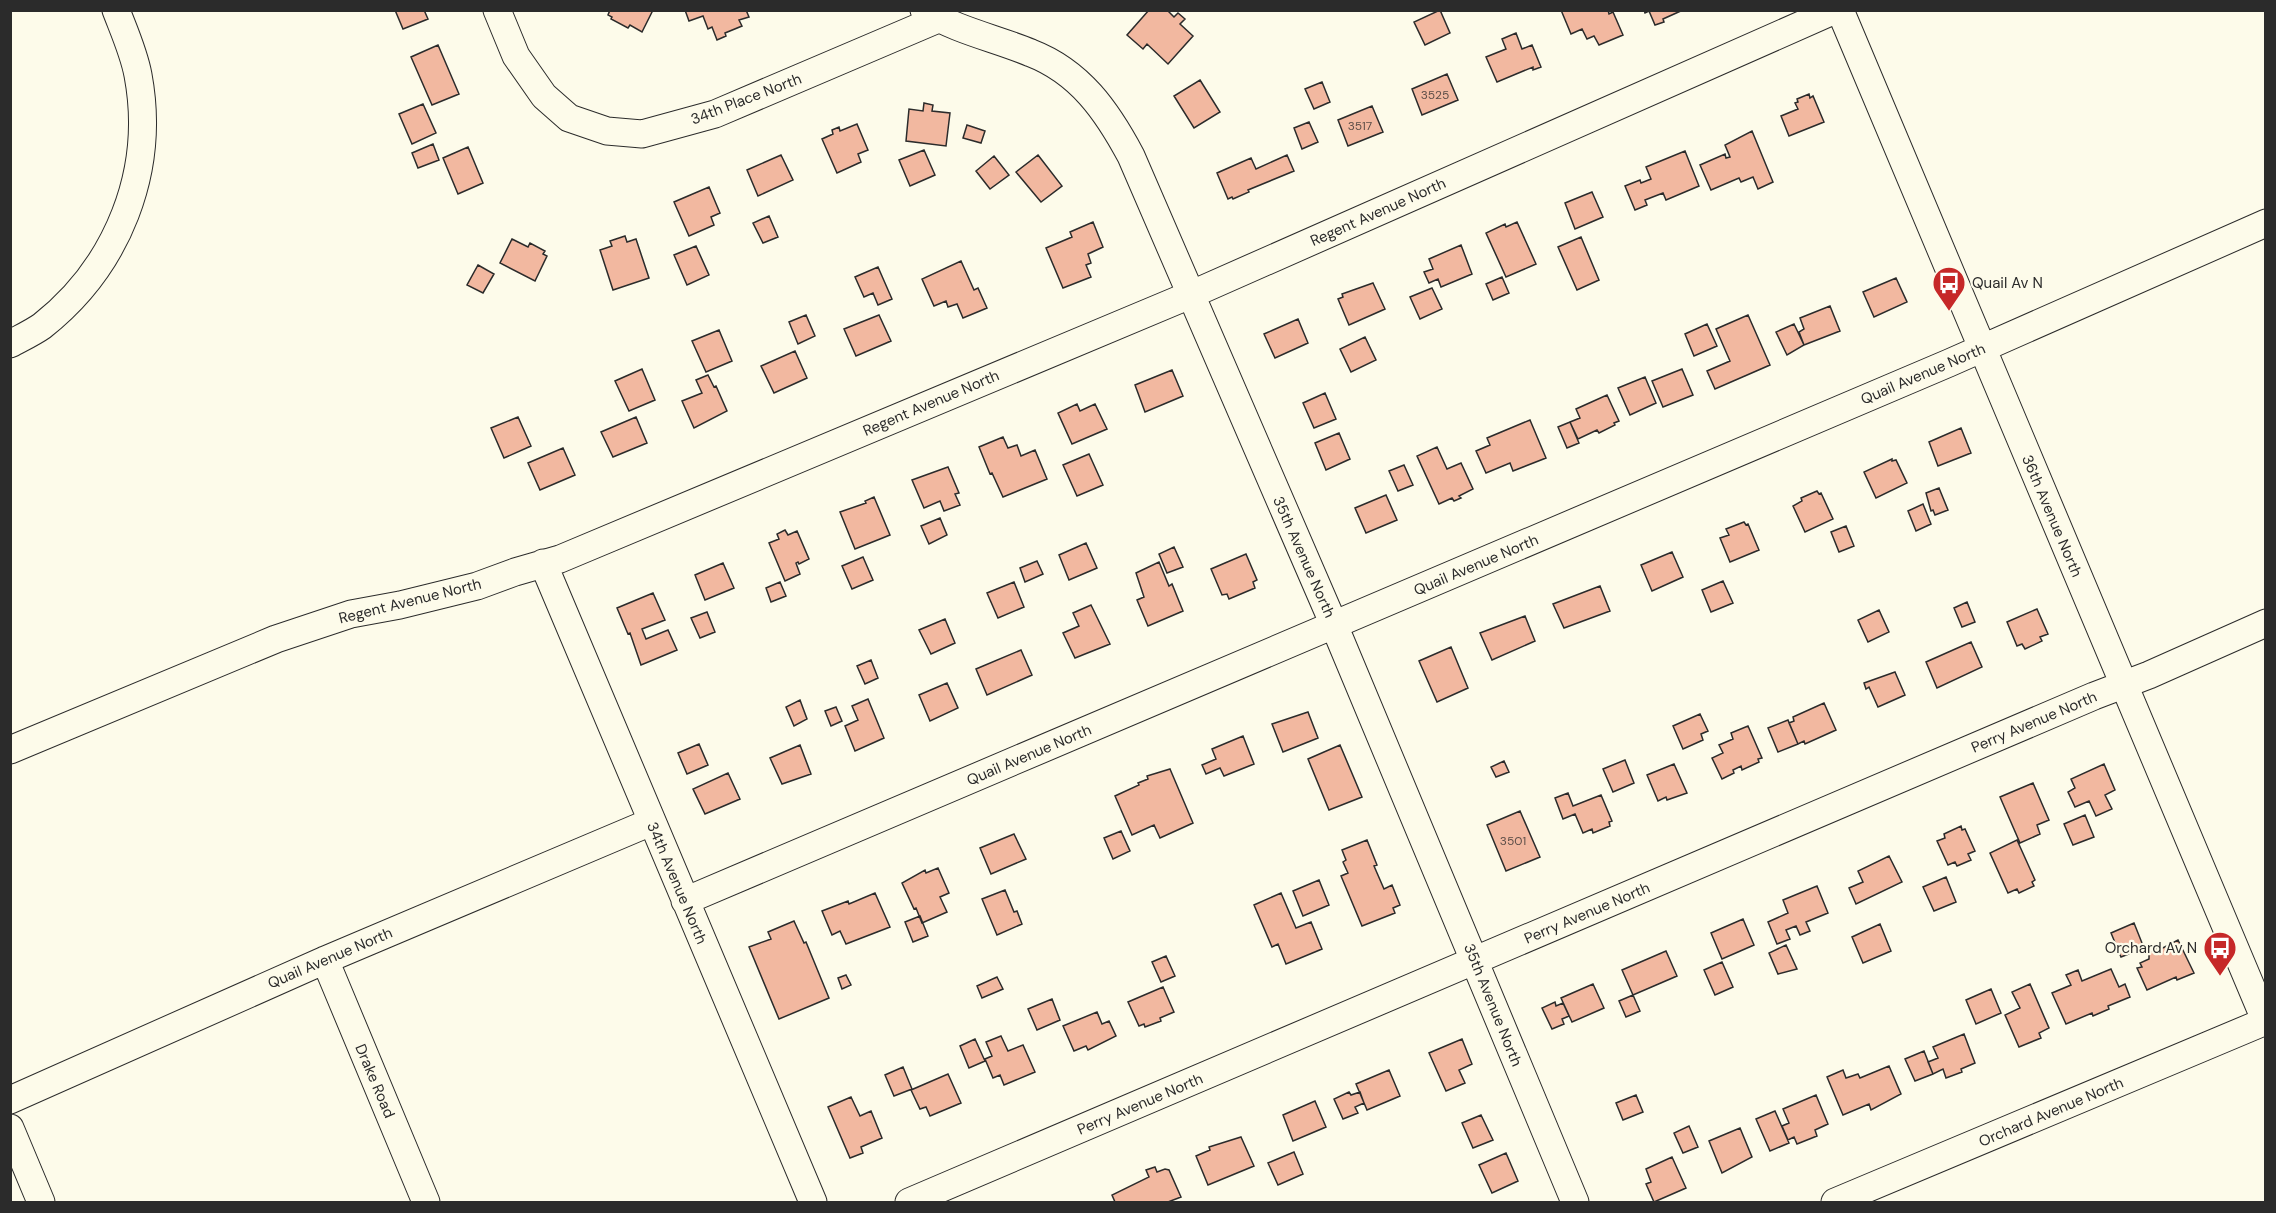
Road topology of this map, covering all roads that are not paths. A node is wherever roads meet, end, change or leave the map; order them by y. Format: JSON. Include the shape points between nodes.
{"nodes":[{"id":1,"x":116,"y":10,"type":"edge"},
{"id":2,"x":496,"y":10,"type":"edge"},
{"id":3,"x":1838,"y":10,"type":"edge"},
{"id":4,"x":931,"y":15,"type":"edge"},
{"id":5,"x":2265,"y":224,"type":"edge"},
{"id":6,"x":1190,"y":294,"type":"junction"},
{"id":7,"x":10,"y":344,"type":"edge"},
{"id":8,"x":1981,"y":350,"type":"junction"},
{"id":9,"x":543,"y":563,"type":"junction"},
{"id":10,"x":2265,"y":623,"type":"edge"},
{"id":11,"x":1334,"y":625,"type":"junction"},
{"id":12,"x":2123,"y":685,"type":"junction"},
{"id":13,"x":10,"y":750,"type":"edge"},
{"id":14,"x":651,"y":822,"type":"junction"},
{"id":15,"x":685,"y":901,"type":"junction"},
{"id":16,"x":325,"y":960,"type":"junction"},
{"id":17,"x":1475,"y":960,"type":"junction"},
{"id":18,"x":2265,"y":1022,"type":"edge"},
{"id":19,"x":10,"y":1100,"type":"edge"},
{"id":20,"x":10,"y":1128,"type":"edge"},
{"id":21,"x":41,"y":1203,"type":"edge"},
{"id":22,"x":426,"y":1203,"type":"edge"},
{"id":23,"x":813,"y":1203,"type":"edge"},
{"id":24,"x":909,"y":1203,"type":"edge"},
{"id":25,"x":1575,"y":1203,"type":"edge"},
{"id":26,"x":1835,"y":1203,"type":"edge"}],
"edges":[{"from":1,"to":7,"type":"street","via":[[138,74],[143,122],[139,170],[126,214],[105,258],[76,295],[41,327]]},
{"from":2,"to":4,"type":"street","name":"34th Place North","via":[[516,56],[544,96],[569,118],[607,131],[642,134],[716,114]]},
{"from":3,"to":6,"type":"street","name":"Regent Avenue North"},
{"from":3,"to":8,"type":"street","name":"36th Avenue North"},
{"from":4,"to":6,"type":"street","name":"35th Avenue North","via":[[1032,53],[1092,94],[1131,156]]},
{"from":5,"to":8,"type":"street","name":"Quail Avenue North"},
{"from":6,"to":9,"type":"street","name":"Regent Avenue North"},
{"from":6,"to":11,"type":"street","name":"35th Avenue North"},
{"from":8,"to":11,"type":"street","name":"Quail Avenue North"},
{"from":8,"to":12,"type":"street","name":"36th Avenue North"},
{"from":9,"to":13,"type":"street","name":"Regent Avenue North","via":[[477,586],[351,614],[276,639]]},
{"from":9,"to":14,"type":"street","name":"34th Avenue North"},
{"from":10,"to":12,"type":"street","name":"Perry Avenue North"},
{"from":11,"to":15,"type":"street","name":"Quail Avenue North"},
{"from":11,"to":17,"type":"street","name":"35th Avenue North"},
{"from":12,"to":17,"type":"street","name":"Perry Avenue North"},
{"from":12,"to":18,"type":"street","name":"36th Avenue North"},
{"from":14,"to":15,"type":"street","name":"34th Avenue North"},
{"from":14,"to":16,"type":"street","name":"Quail Avenue North"},
{"from":15,"to":23,"type":"street","name":"34th Avenue North"},
{"from":16,"to":19,"type":"street","name":"Quail Avenue North"},
{"from":16,"to":22,"type":"street","name":"Drake Road"},
{"from":17,"to":24,"type":"street","name":"Perry Avenue North"},
{"from":17,"to":25,"type":"street","name":"35th Avenue North"},
{"from":18,"to":26,"type":"street","name":"Orchard Avenue North"},
{"from":20,"to":21,"type":"street"}]}
